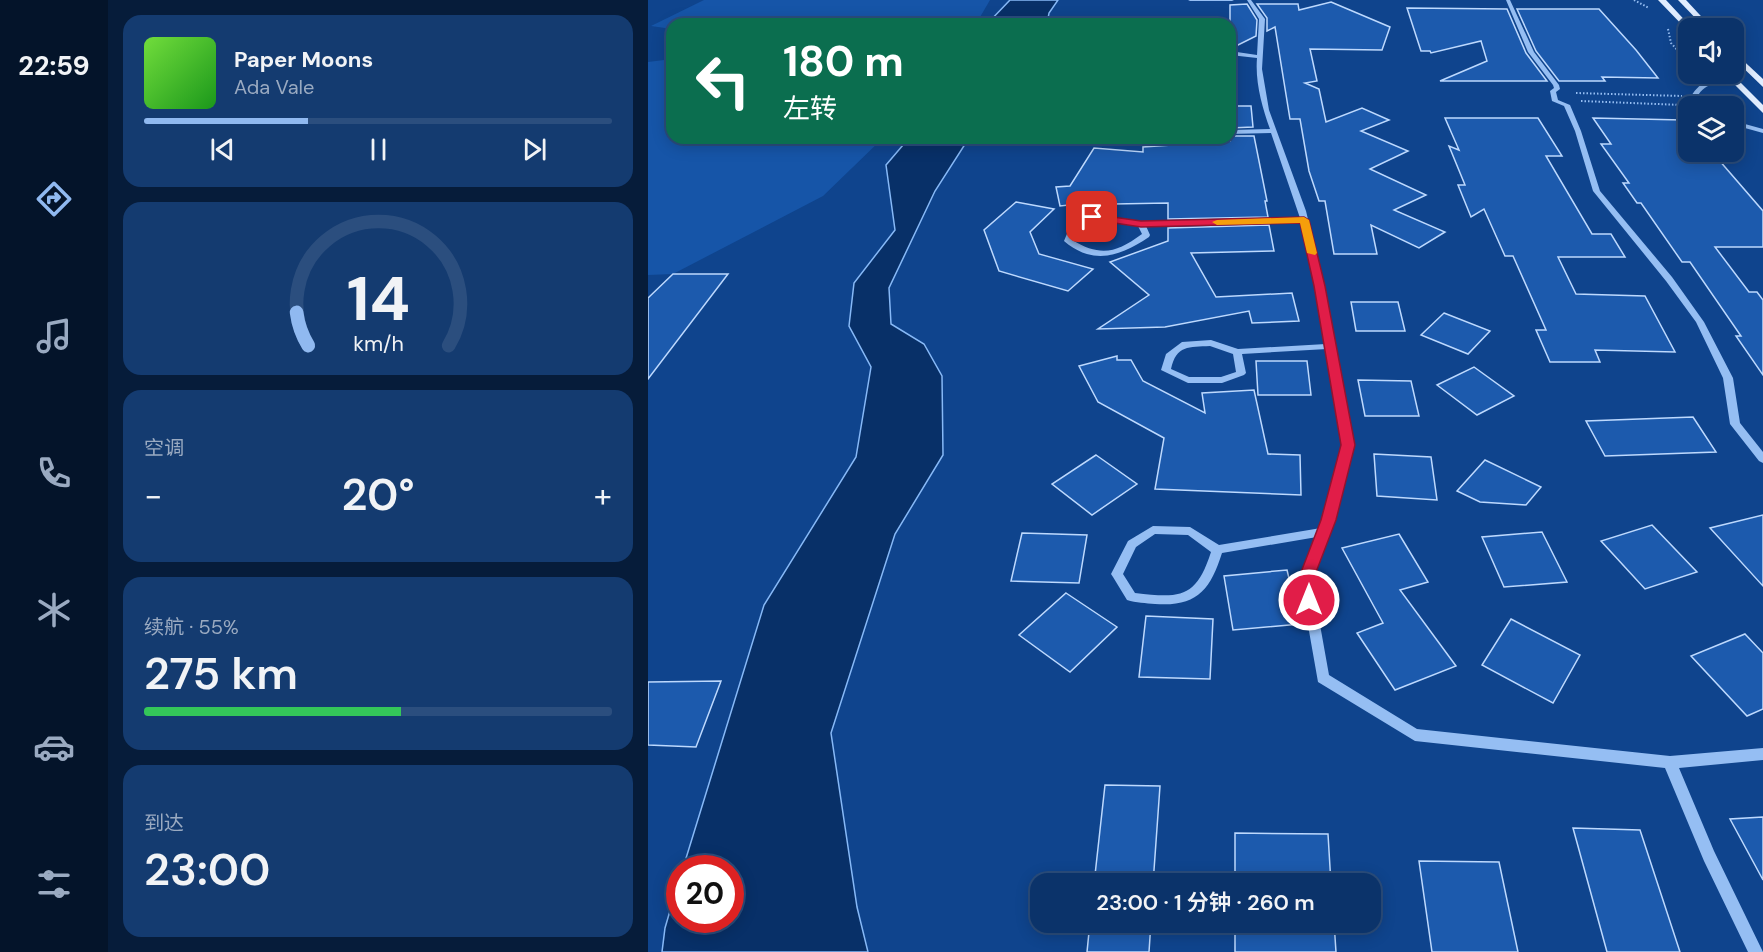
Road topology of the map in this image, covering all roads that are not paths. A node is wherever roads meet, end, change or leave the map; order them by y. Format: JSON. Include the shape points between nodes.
{"nodes":[{"id":1,"x":1190,"y":0,"type":"edge"},
{"id":2,"x":1232,"y":0,"type":"edge"},
{"id":3,"x":1249,"y":0,"type":"edge"},
{"id":4,"x":1508,"y":0,"type":"edge"},
{"id":5,"x":1662,"y":0,"type":"edge"},
{"id":6,"x":1682,"y":0,"type":"edge"},
{"id":7,"x":1678,"y":18,"type":"edge"},
{"id":8,"x":1700,"y":18,"type":"edge"},
{"id":9,"x":1236,"y":54,"type":"edge"},
{"id":10,"x":1260,"y":57,"type":"junction"},
{"id":11,"x":1744,"y":64,"type":"edge"},
{"id":12,"x":1704,"y":84,"type":"edge"},
{"id":13,"x":1738,"y":84,"type":"edge"},
{"id":14,"x":1763,"y":84,"type":"edge"},
{"id":15,"x":1694,"y":96,"type":"edge"},
{"id":16,"x":1763,"y":110,"type":"edge"},
{"id":17,"x":1744,"y":126,"type":"edge"},
{"id":18,"x":1274,"y":131,"type":"junction"},
{"id":19,"x":1763,"y":131,"type":"edge"},
{"id":20,"x":1236,"y":132,"type":"edge"},
{"id":21,"x":1304,"y":220,"type":"junction"},
{"id":22,"x":1141,"y":224,"type":"junction"},
{"id":23,"x":1330,"y":346,"type":"junction"},
{"id":24,"x":1237,"y":352,"type":"junction"},
{"id":25,"x":1763,"y":459,"type":"edge"},
{"id":26,"x":1325,"y":531,"type":"junction"},
{"id":27,"x":1218,"y":550,"type":"junction"},
{"id":28,"x":1763,"y":754,"type":"edge"},
{"id":29,"x":1670,"y":762,"type":"junction"},
{"id":30,"x":1756,"y":952,"type":"edge"}],
"edges":[{"from":1,"to":2,"type":"lane"},
{"from":3,"to":10,"type":"lane","via":[[1262,19]]},
{"from":4,"to":25,"type":"lane","via":[[1531,52],[1556,85],[1555,101],[1567,105],[1596,191],[1700,322],[1728,378],[1735,424]]},
{"from":5,"to":7,"type":"main road"},
{"from":6,"to":8,"type":"main road"},
{"from":9,"to":10,"type":"lane"},
{"from":10,"to":18,"type":"lane","via":[[1264,99]]},
{"from":11,"to":14,"type":"main road"},
{"from":12,"to":15,"type":"lane"},
{"from":13,"to":16,"type":"main road"},
{"from":17,"to":19,"type":"lane"},
{"from":18,"to":20,"type":"lane"},
{"from":18,"to":21,"type":"lane"},
{"from":21,"to":22,"type":"lane"},
{"from":21,"to":23,"type":"lane"},
{"from":22,"to":22,"type":"lane","via":[[1092,217],[1074,226],[1068,241],[1085,253],[1111,254],[1146,235]]},
{"from":23,"to":24,"type":"lane"},
{"from":23,"to":26,"type":"lane","via":[[1348,445]]},
{"from":24,"to":24,"type":"lane","via":[[1210,343],[1182,345],[1168,356],[1166,370],[1188,381],[1222,380],[1241,372]]},
{"from":26,"to":27,"type":"lane"},
{"from":26,"to":29,"type":"lane","via":[[1306,580],[1323,678],[1415,735]]},
{"from":27,"to":27,"type":"lane","via":[[1190,531],[1154,530],[1132,544],[1117,574],[1131,597],[1167,601],[1198,593],[1211,574]]},
{"from":28,"to":29,"type":"lane"},
{"from":29,"to":30,"type":"lane","via":[[1709,856]]}]}
